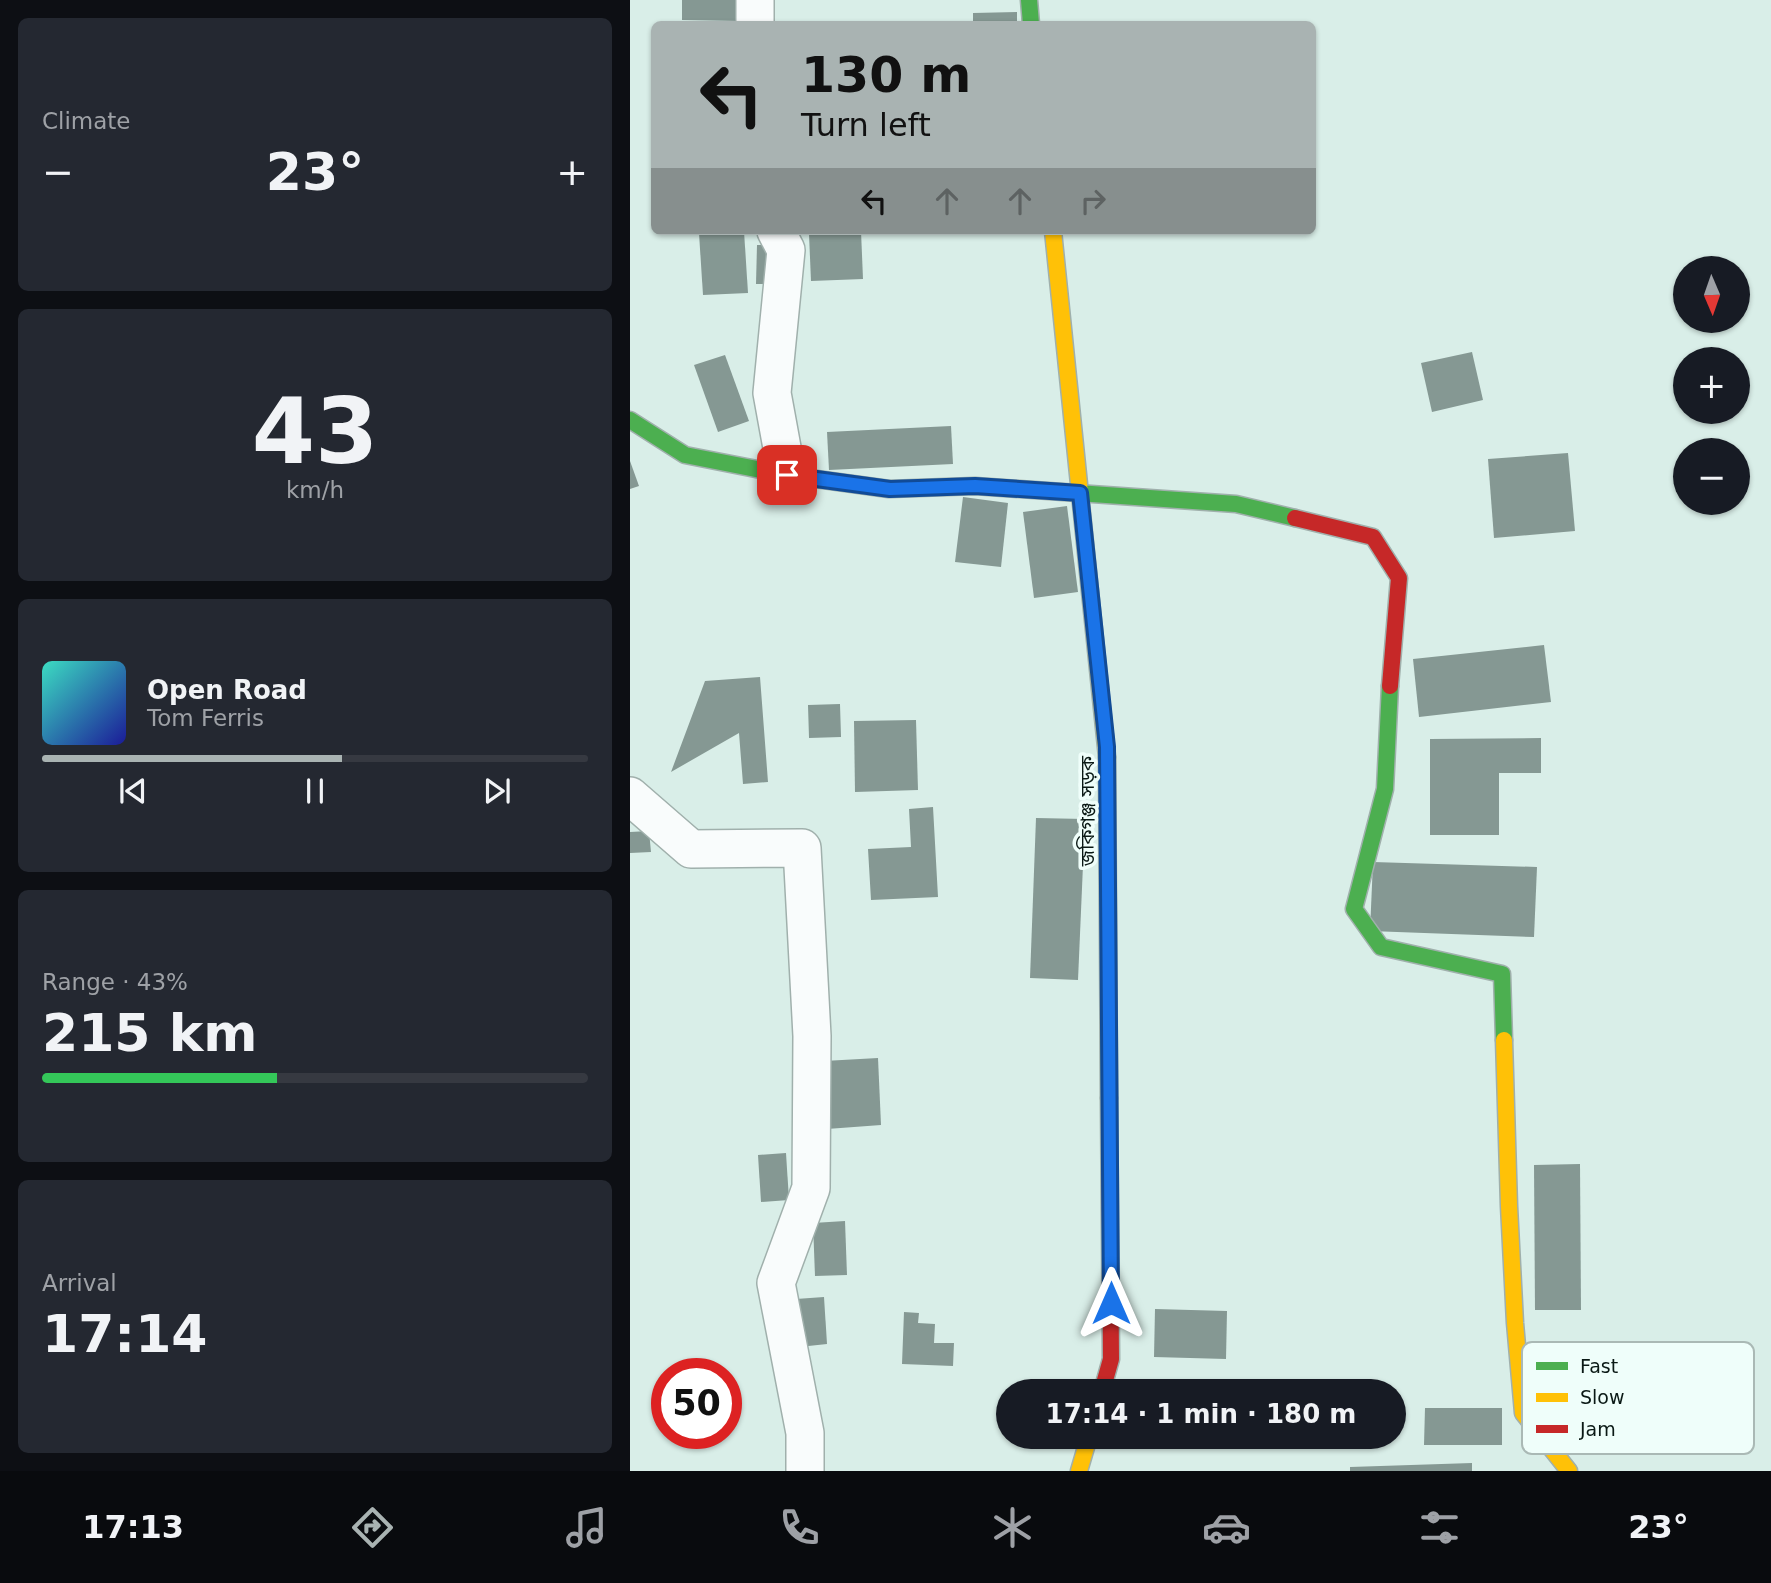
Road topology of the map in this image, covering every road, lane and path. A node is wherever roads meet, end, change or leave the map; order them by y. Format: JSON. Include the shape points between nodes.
{"nodes":[{"id":1,"x":755,"y":0,"type":"edge"},
{"id":2,"x":1029,"y":0,"type":"edge"},
{"id":3,"x":755,"y":21,"type":"edge"},
{"id":4,"x":1031,"y":21,"type":"edge"},
{"id":5,"x":778,"y":235,"type":"edge"},
{"id":6,"x":1053,"y":235,"type":"edge"},
{"id":7,"x":630,"y":420,"type":"edge"},
{"id":8,"x":787,"y":475,"type":"junction"},
{"id":9,"x":1080,"y":493,"type":"junction"},
{"id":10,"x":630,"y":796,"type":"edge"},
{"id":11,"x":1105,"y":1379,"type":"edge"},
{"id":12,"x":1522,"y":1401,"type":"edge"},
{"id":13,"x":1085,"y":1449,"type":"edge"},
{"id":14,"x":1556,"y":1454,"type":"edge"},
{"id":15,"x":805,"y":1471,"type":"edge"},
{"id":16,"x":1079,"y":1471,"type":"edge"},
{"id":17,"x":1569,"y":1471,"type":"edge"}],
"edges":[{"from":1,"to":3,"type":"street"},
{"from":2,"to":4,"type":"street"},
{"from":5,"to":8,"type":"street","via":[[786,250],[772,393]]},
{"from":6,"to":9,"type":"street","name":"জকিগঞ্জ সড়ক"},
{"from":7,"to":8,"type":"street","via":[[685,455]]},
{"from":8,"to":9,"type":"street","via":[[890,489],[975,486]]},
{"from":9,"to":11,"type":"street","name":"জকিগঞ্জ সড়ক","via":[[1107,747],[1111,1359]]},
{"from":9,"to":12,"type":"street","via":[[1236,504],[1373,537],[1399,578],[1385,789],[1354,909],[1381,947],[1503,974],[1513,1297]]},
{"from":10,"to":15,"type":"street","via":[[691,849],[802,848],[812,1036],[811,1188],[776,1283],[805,1433]]},
{"from":13,"to":16,"type":"street"},
{"from":14,"to":17,"type":"street"}]}
